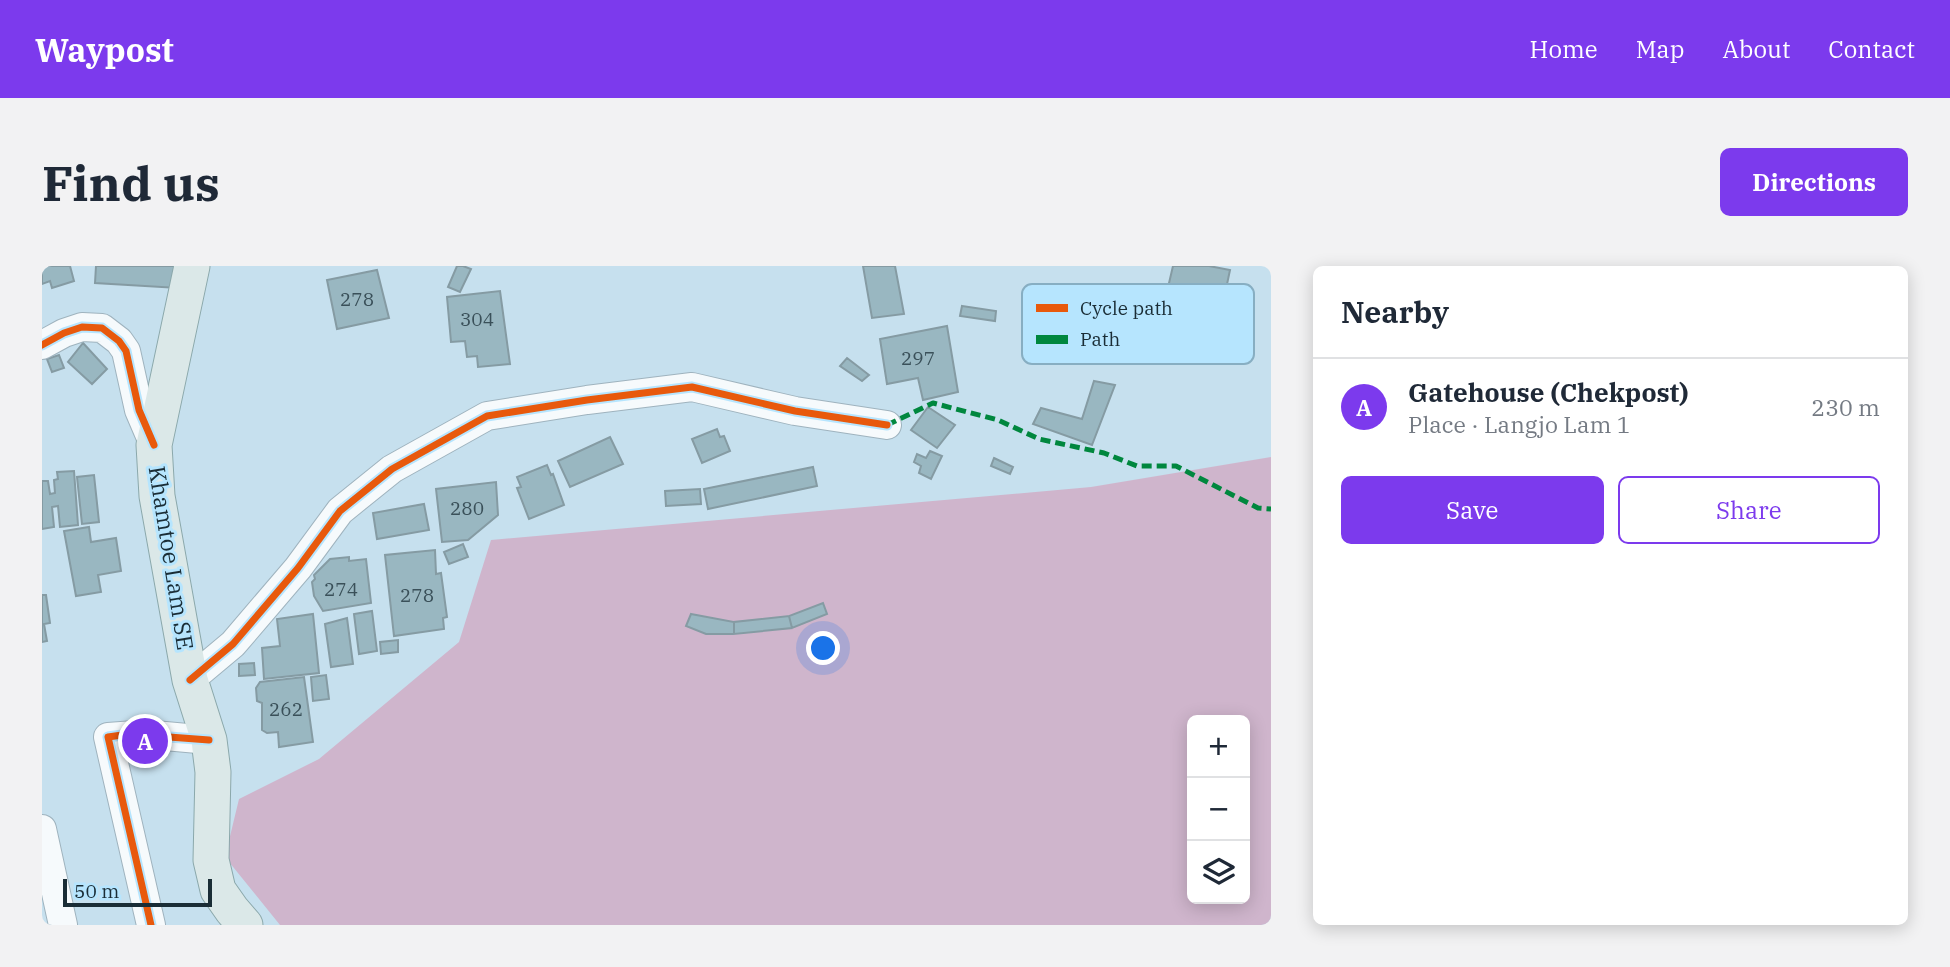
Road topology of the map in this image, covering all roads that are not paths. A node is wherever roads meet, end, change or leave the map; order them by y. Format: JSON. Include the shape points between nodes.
{"nodes":[{"id":1,"x":192,"y":266,"type":"edge"},
{"id":2,"x":42,"y":345,"type":"edge"},
{"id":3,"x":887,"y":425,"type":"dead end"},
{"id":4,"x":154,"y":445,"type":"junction"},
{"id":5,"x":190,"y":680,"type":"junction"},
{"id":6,"x":209,"y":740,"type":"junction"},
{"id":7,"x":42,"y":829,"type":"edge"},
{"id":8,"x":62,"y":925,"type":"edge"},
{"id":9,"x":151,"y":925,"type":"edge"},
{"id":10,"x":245,"y":925,"type":"edge"}],
"edges":[{"from":1,"to":4,"type":"main road","name":"Khamtoe Lam SE"},
{"from":2,"to":4,"type":"street","via":[[82,327],[102,328],[119,341]]},
{"from":3,"to":5,"type":"street","via":[[795,411],[692,387],[487,416],[392,468],[340,511],[233,644]]},
{"from":4,"to":5,"type":"main road","name":"Khamtoe Lam SE","via":[[157,496]]},
{"from":5,"to":6,"type":"main road","name":"Khamtoe Lam SE"},
{"from":6,"to":9,"type":"street","via":[[108,737]]},
{"from":6,"to":10,"type":"main road","name":"Khamtoe Lam SE","via":[[211,860],[218,890]]},
{"from":7,"to":8,"type":"street"}]}
